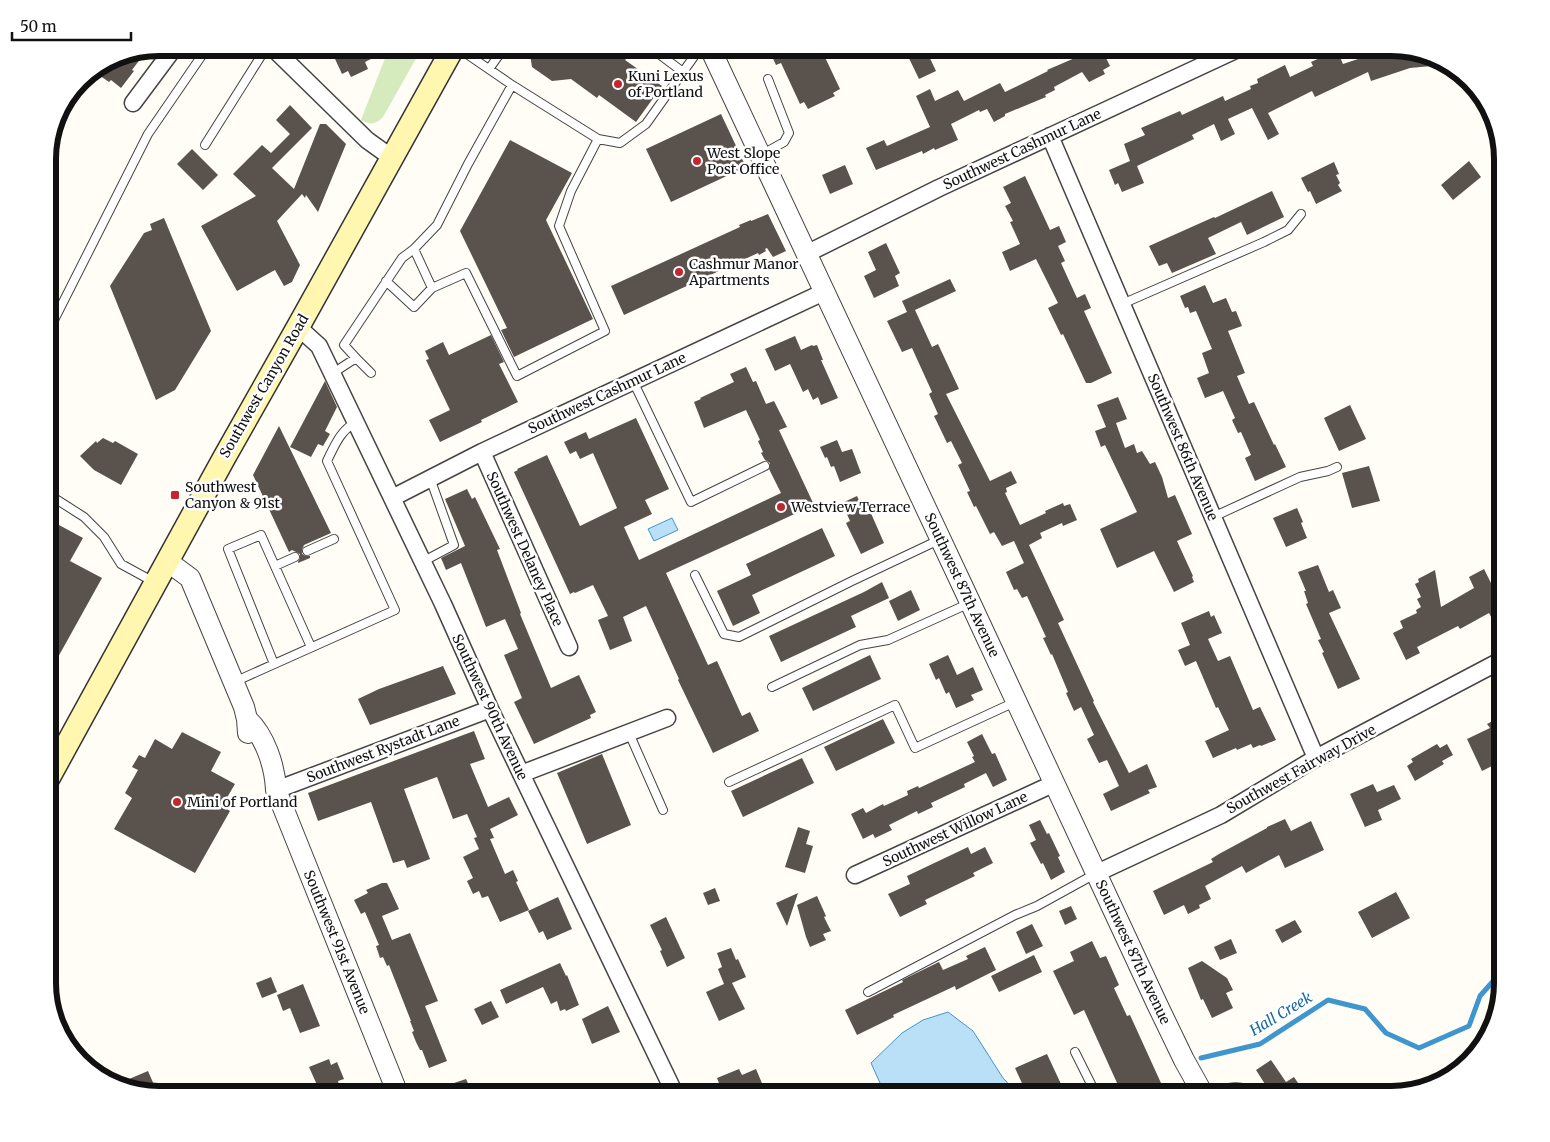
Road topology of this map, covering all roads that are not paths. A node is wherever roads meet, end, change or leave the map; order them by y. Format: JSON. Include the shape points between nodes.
{"nodes":[{"id":1,"x":168,"y":56,"type":"edge"},
{"id":2,"x":202,"y":56,"type":"edge"},
{"id":3,"x":261,"y":56,"type":"edge"},
{"id":4,"x":281,"y":56,"type":"edge"},
{"id":5,"x":449,"y":56,"type":"edge"},
{"id":6,"x":470,"y":56,"type":"edge"},
{"id":7,"x":498,"y":56,"type":"edge"},
{"id":8,"x":661,"y":56,"type":"edge"},
{"id":9,"x":694,"y":56,"type":"edge"},
{"id":10,"x":714,"y":56,"type":"edge"},
{"id":11,"x":1223,"y":56,"type":"edge"},
{"id":12,"x":489,"y":69,"type":"junction"},
{"id":13,"x":683,"y":72,"type":"junction"},
{"id":14,"x":768,"y":79,"type":"dead end"},
{"id":15,"x":512,"y":85,"type":"junction"},
{"id":16,"x":133,"y":103,"type":"dead end"},
{"id":17,"x":1050,"y":136,"type":"junction"},
{"id":18,"x":598,"y":139,"type":"junction"},
{"id":19,"x":206,"y":145,"type":"dead end"},
{"id":20,"x":761,"y":155,"type":"junction"},
{"id":21,"x":392,"y":158,"type":"junction"},
{"id":22,"x":1301,"y":214,"type":"dead end"},
{"id":23,"x":414,"y":249,"type":"junction"},
{"id":24,"x":806,"y":254,"type":"junction"},
{"id":25,"x":386,"y":281,"type":"junction"},
{"id":26,"x":432,"y":288,"type":"junction"},
{"id":27,"x":824,"y":292,"type":"junction"},
{"id":28,"x":1122,"y":304,"type":"junction"},
{"id":29,"x":56,"y":316,"type":"edge"},
{"id":30,"x":298,"y":326,"type":"junction"},
{"id":31,"x":356,"y":358,"type":"junction"},
{"id":32,"x":333,"y":373,"type":"junction"},
{"id":33,"x":371,"y":373,"type":"dead end"},
{"id":34,"x":633,"y":381,"type":"junction"},
{"id":35,"x":356,"y":422,"type":"junction"},
{"id":36,"x":482,"y":452,"type":"junction"},
{"id":37,"x":765,"y":466,"type":"dead end"},
{"id":38,"x":1337,"y":467,"type":"dead end"},
{"id":39,"x":430,"y":478,"type":"junction"},
{"id":40,"x":392,"y":498,"type":"junction"},
{"id":41,"x":56,"y":499,"type":"edge"},
{"id":42,"x":1213,"y":517,"type":"junction"},
{"id":43,"x":941,"y":539,"type":"junction"},
{"id":44,"x":334,"y":540,"type":"dead end"},
{"id":45,"x":307,"y":551,"type":"dead end"},
{"id":46,"x":295,"y":557,"type":"dead end"},
{"id":47,"x":167,"y":561,"type":"junction"},
{"id":48,"x":422,"y":562,"type":"junction"},
{"id":49,"x":275,"y":566,"type":"junction"},
{"id":50,"x":695,"y":575,"type":"dead end"},
{"id":51,"x":156,"y":584,"type":"junction"},
{"id":52,"x":970,"y":602,"type":"junction"},
{"id":53,"x":569,"y":646,"type":"dead end"},
{"id":54,"x":311,"y":647,"type":"junction"},
{"id":55,"x":274,"y":664,"type":"junction"},
{"id":56,"x":1494,"y":664,"type":"edge"},
{"id":57,"x":234,"y":682,"type":"junction"},
{"id":58,"x":772,"y":686,"type":"dead end"},
{"id":59,"x":1017,"y":701,"type":"junction"},
{"id":60,"x":490,"y":709,"type":"junction"},
{"id":61,"x":667,"y":718,"type":"dead end"},
{"id":62,"x":629,"y":732,"type":"junction"},
{"id":63,"x":1316,"y":758,"type":"junction"},
{"id":64,"x":56,"y":765,"type":"edge"},
{"id":65,"x":522,"y":774,"type":"junction"},
{"id":66,"x":729,"y":782,"type":"dead end"},
{"id":67,"x":1055,"y":783,"type":"junction"},
{"id":68,"x":276,"y":790,"type":"junction"},
{"id":69,"x":663,"y":810,"type":"dead end"},
{"id":70,"x":1097,"y":873,"type":"junction"},
{"id":71,"x":855,"y":875,"type":"dead end"},
{"id":72,"x":868,"y":992,"type":"dead end"},
{"id":73,"x":1075,"y":1052,"type":"dead end"},
{"id":74,"x":395,"y":1086,"type":"edge"},
{"id":75,"x":671,"y":1086,"type":"edge"},
{"id":76,"x":1092,"y":1086,"type":"edge"},
{"id":77,"x":1199,"y":1086,"type":"edge"}],
"edges":[{"from":1,"to":16,"type":"street"},
{"from":2,"to":29,"type":"lane","via":[[148,134]]},
{"from":3,"to":19,"type":"lane"},
{"from":4,"to":21,"type":"street","via":[[367,140]]},
{"from":5,"to":21,"type":"main road","name":"Southwest Canyon Road"},
{"from":6,"to":12,"type":"lane"},
{"from":7,"to":12,"type":"lane"},
{"from":8,"to":13,"type":"lane"},
{"from":9,"to":13,"type":"lane"},
{"from":10,"to":20,"type":"street","name":"Southwest 87th Avenue"},
{"from":11,"to":17,"type":"street","name":"Southwest Cashmur Lane"},
{"from":12,"to":15,"type":"lane"},
{"from":13,"to":18,"type":"lane","via":[[646,124],[620,143]]},
{"from":14,"to":20,"type":"lane","via":[[789,133],[784,142]]},
{"from":15,"to":18,"type":"lane"},
{"from":15,"to":23,"type":"lane","via":[[437,224]]},
{"from":17,"to":24,"type":"street","name":"Southwest Cashmur Lane"},
{"from":17,"to":28,"type":"street","name":"Southwest 86th Avenue"},
{"from":18,"to":26,"type":"lane","via":[[571,191],[559,226],[605,331],[517,376],[466,272]]},
{"from":20,"to":24,"type":"street","name":"Southwest 87th Avenue"},
{"from":21,"to":30,"type":"main road","name":"Southwest Canyon Road"},
{"from":22,"to":28,"type":"lane","via":[[1288,230]]},
{"from":23,"to":25,"type":"lane","via":[[402,258]]},
{"from":23,"to":26,"type":"lane"},
{"from":24,"to":27,"type":"street","name":"Southwest 87th Avenue"},
{"from":25,"to":26,"type":"lane","via":[[414,307]]},
{"from":25,"to":31,"type":"lane","via":[[344,345]]},
{"from":27,"to":34,"type":"street","name":"Southwest Cashmur Lane"},
{"from":27,"to":43,"type":"street","name":"Southwest 87th Avenue"},
{"from":28,"to":42,"type":"street","name":"Southwest 86th Avenue"},
{"from":30,"to":32,"type":"street","name":"Southwest 90th Avenue","via":[[320,346]]},
{"from":30,"to":47,"type":"main road","name":"Southwest Canyon Road"},
{"from":31,"to":32,"type":"lane"},
{"from":31,"to":33,"type":"lane"},
{"from":32,"to":35,"type":"street","name":"Southwest 90th Avenue"},
{"from":34,"to":36,"type":"street","name":"Southwest Cashmur Lane"},
{"from":34,"to":37,"type":"lane","via":[[691,502]]},
{"from":35,"to":40,"type":"street","name":"Southwest 90th Avenue"},
{"from":35,"to":54,"type":"lane","via":[[338,437],[327,461],[395,610]]},
{"from":36,"to":39,"type":"street","name":"Southwest Cashmur Lane"},
{"from":36,"to":53,"type":"street","name":"Southwest Delaney Place"},
{"from":38,"to":42,"type":"lane","via":[[1300,477]]},
{"from":39,"to":40,"type":"street","name":"Southwest Cashmur Lane"},
{"from":39,"to":48,"type":"lane","via":[[454,545]]},
{"from":40,"to":48,"type":"street","name":"Southwest 90th Avenue"},
{"from":41,"to":51,"type":"lane","via":[[84,517],[104,537],[121,564]]},
{"from":42,"to":63,"type":"street","name":"Southwest 86th Avenue"},
{"from":43,"to":50,"type":"lane","via":[[738,637],[724,634]]},
{"from":43,"to":52,"type":"street","name":"Southwest 87th Avenue"},
{"from":44,"to":45,"type":"lane"},
{"from":46,"to":49,"type":"lane"},
{"from":47,"to":51,"type":"main road","name":"Southwest Canyon Road"},
{"from":47,"to":57,"type":"street","name":"Southwest 91st Avenue","via":[[190,578]]},
{"from":48,"to":60,"type":"street","name":"Southwest 90th Avenue"},
{"from":49,"to":54,"type":"lane"},
{"from":49,"to":55,"type":"lane","via":[[261,535],[228,549]]},
{"from":51,"to":64,"type":"main road","name":"Southwest Canyon Road"},
{"from":52,"to":58,"type":"lane","via":[[888,640],[860,645]]},
{"from":52,"to":59,"type":"street","name":"Southwest 87th Avenue"},
{"from":54,"to":55,"type":"lane"},
{"from":55,"to":57,"type":"lane"},
{"from":56,"to":63,"type":"street","name":"Southwest Fairway Drive"},
{"from":57,"to":68,"type":"street","name":"Southwest 91st Avenue","via":[[248,719],[251,746],[267,780]]},
{"from":59,"to":66,"type":"lane","via":[[915,748],[895,705]]},
{"from":59,"to":67,"type":"street","name":"Southwest 87th Avenue"},
{"from":60,"to":65,"type":"street","name":"Southwest 90th Avenue"},
{"from":60,"to":68,"type":"street","name":"Southwest Rystadt Lane"},
{"from":61,"to":62,"type":"street"},
{"from":62,"to":65,"type":"street"},
{"from":62,"to":69,"type":"lane"},
{"from":63,"to":70,"type":"street","name":"Southwest Fairway Drive","via":[[1220,815]]},
{"from":65,"to":75,"type":"street","name":"Southwest 90th Avenue"},
{"from":67,"to":70,"type":"street","name":"Southwest 87th Avenue"},
{"from":67,"to":71,"type":"street","name":"Southwest Willow Lane"},
{"from":68,"to":74,"type":"street","name":"Southwest 91st Avenue"},
{"from":70,"to":72,"type":"lane"},
{"from":70,"to":77,"type":"street","name":"Southwest 87th Avenue"},
{"from":73,"to":76,"type":"lane"}]}
